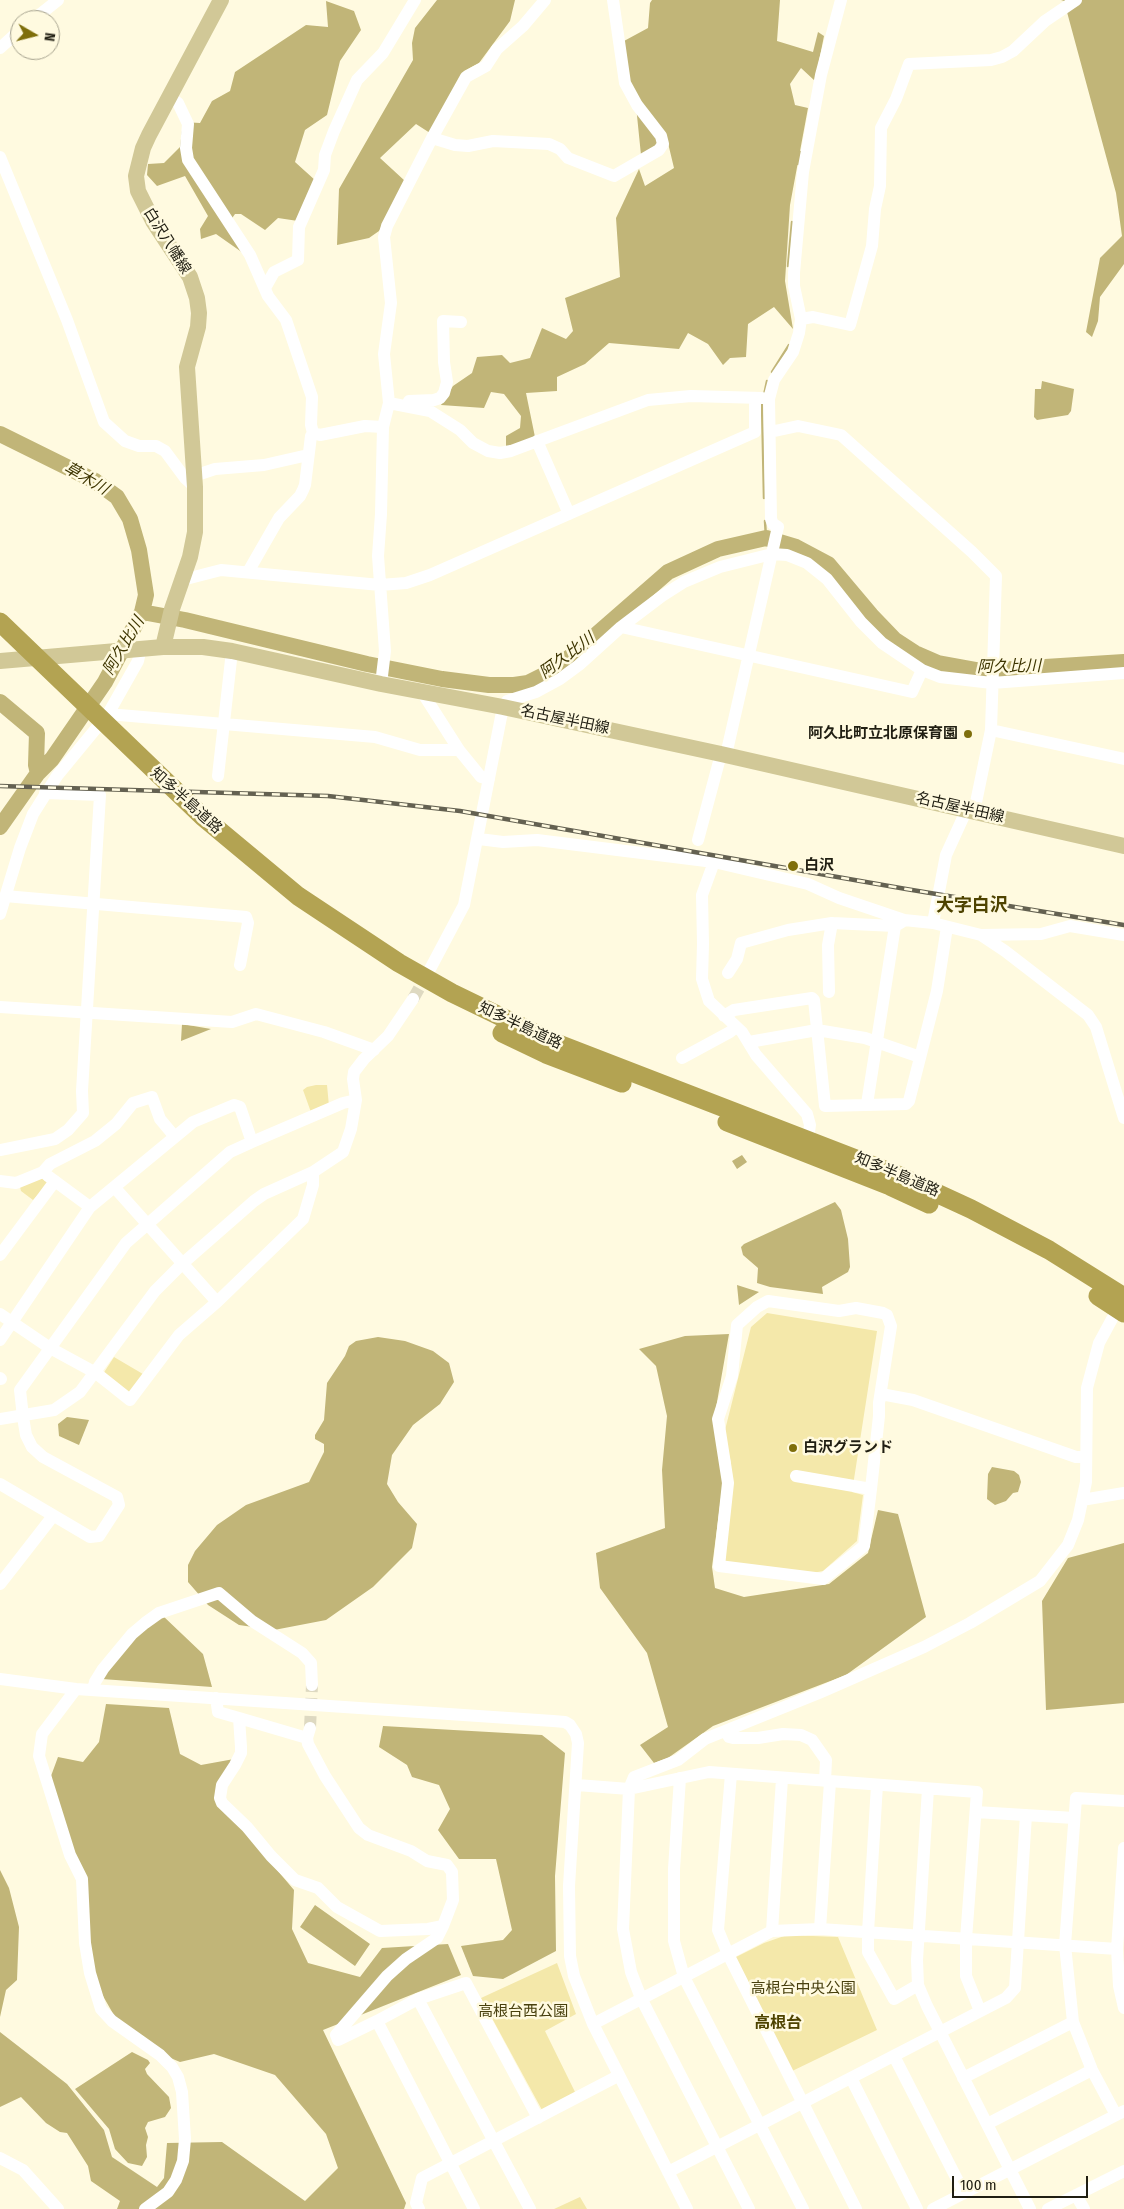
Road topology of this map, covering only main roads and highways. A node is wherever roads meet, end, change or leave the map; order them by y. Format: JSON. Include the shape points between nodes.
{"nodes":[{"id":1,"x":221,"y":0,"type":"edge"},
{"id":2,"x":3,"y":633,"type":"edge"},
{"id":3,"x":163,"y":647,"type":"junction"},
{"id":4,"x":0,"y":661,"type":"edge"},
{"id":5,"x":199,"y":822,"type":"junction"},
{"id":6,"x":1124,"y":846,"type":"edge"},
{"id":7,"x":1124,"y":1298,"type":"edge"},
{"id":8,"x":1118,"y":1316,"type":"edge"}],
"edges":[{"from":1,"to":3,"type":"main road","name":"白沢八幡線","via":[[143,148],[136,176],[138,191],[153,221],[190,277],[197,298],[198,326],[187,367],[195,532]]},
{"from":2,"to":5,"type":"highway","name":"知多半島道路"},
{"from":3,"to":4,"type":"main road","name":"名古屋半田線"},
{"from":3,"to":6,"type":"main road","name":"名古屋半田線","via":[[203,647],[383,673],[422,692],[724,754]]},
{"from":5,"to":7,"type":"highway","name":"知多半島道路","via":[[298,896],[399,963],[452,993],[551,1041],[895,1174],[971,1208],[1049,1250]]},
{"from":5,"to":8,"type":"highway","name":"知多半島道路","via":[[290,906],[392,974],[446,1004],[546,1054],[809,1154],[966,1220],[1044,1262]]}]}
